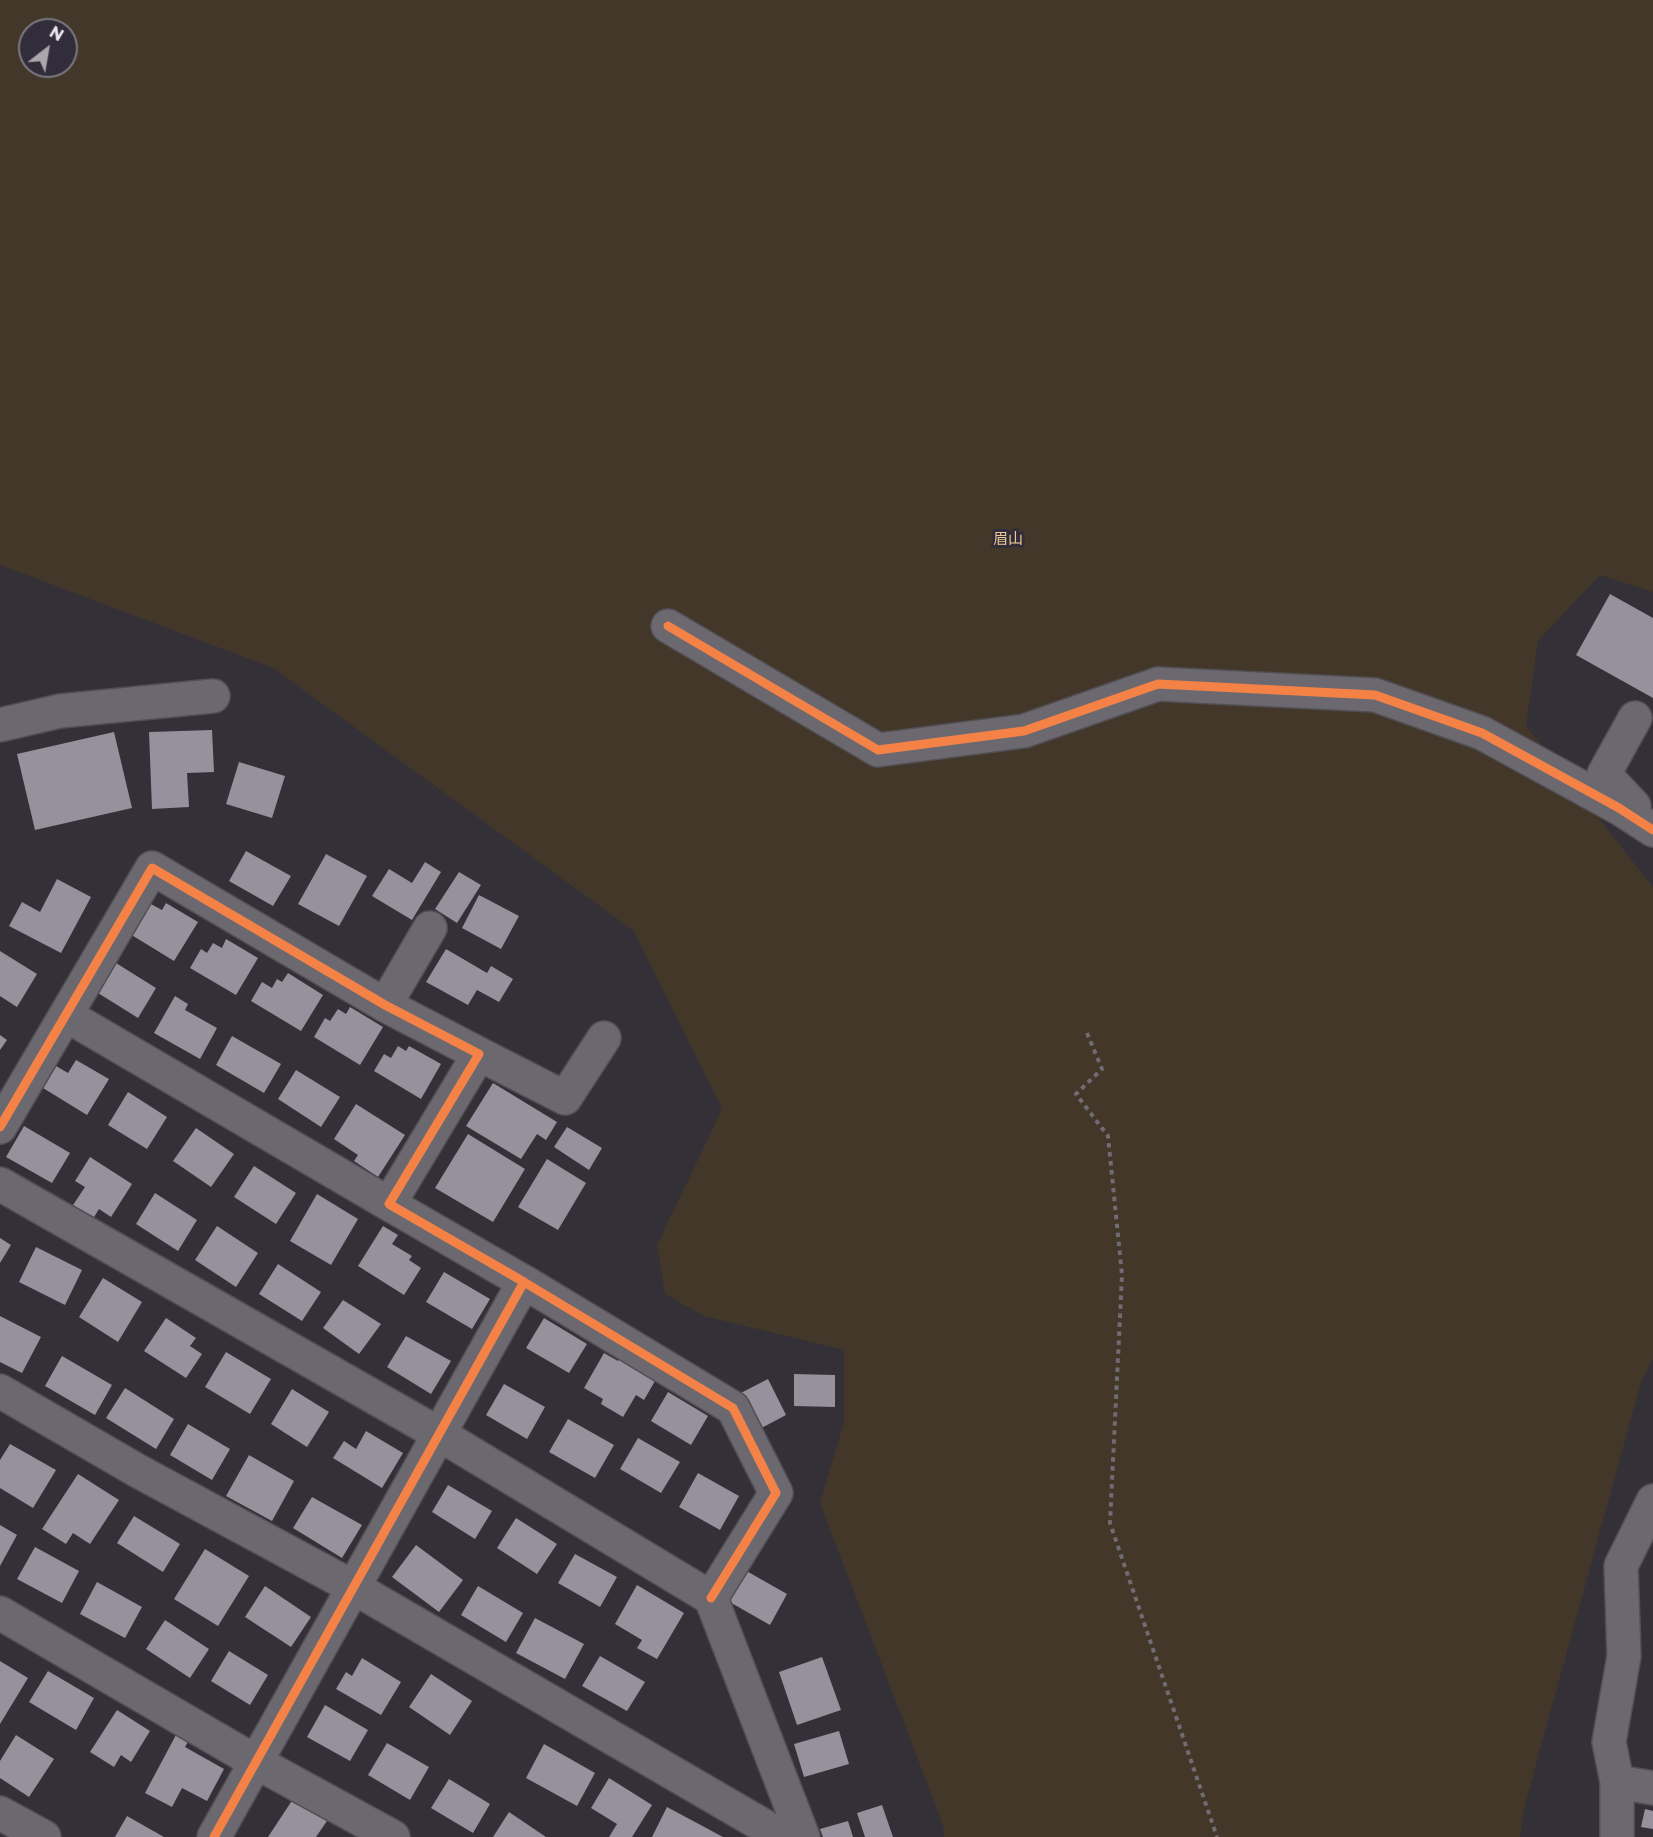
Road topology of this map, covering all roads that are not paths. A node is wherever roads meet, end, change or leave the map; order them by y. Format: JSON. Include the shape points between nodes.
{"nodes":[{"id":1,"x":669,"y":626,"type":"dead end"},
{"id":2,"x":213,"y":696,"type":"dead end"},
{"id":3,"x":1635,"y":718,"type":"dead end"},
{"id":4,"x":4,"y":721,"type":"edge"},
{"id":5,"x":1653,"y":829,"type":"edge"},
{"id":6,"x":430,"y":928,"type":"dead end"},
{"id":7,"x":385,"y":1005,"type":"junction"},
{"id":8,"x":66,"y":1015,"type":"junction"},
{"id":9,"x":604,"y":1038,"type":"dead end"},
{"id":10,"x":479,"y":1054,"type":"junction"},
{"id":11,"x":0,"y":1127,"type":"edge"},
{"id":12,"x":0,"y":1184,"type":"edge"},
{"id":13,"x":389,"y":1204,"type":"junction"},
{"id":14,"x":524,"y":1282,"type":"junction"},
{"id":15,"x":0,"y":1391,"type":"edge"},
{"id":16,"x":439,"y":1434,"type":"junction"},
{"id":17,"x":1653,"y":1501,"type":"edge"},
{"id":18,"x":353,"y":1587,"type":"junction"},
{"id":19,"x":711,"y":1598,"type":"junction"},
{"id":20,"x":0,"y":1613,"type":"edge"},
{"id":21,"x":256,"y":1762,"type":"junction"},
{"id":22,"x":1617,"y":1782,"type":"junction"},
{"id":23,"x":1653,"y":1788,"type":"edge"},
{"id":24,"x":0,"y":1813,"type":"edge"},
{"id":25,"x":44,"y":1837,"type":"edge"},
{"id":26,"x":214,"y":1837,"type":"edge"},
{"id":27,"x":393,"y":1837,"type":"edge"},
{"id":28,"x":783,"y":1837,"type":"edge"},
{"id":29,"x":803,"y":1837,"type":"edge"},
{"id":30,"x":1617,"y":1837,"type":"edge"}],
"edges":[{"from":1,"to":5,"type":"street","via":[[878,750],[1024,731],[1158,684],[1375,695],[1482,733]]},
{"from":2,"to":4,"type":"street","via":[[60,711]]},
{"from":3,"to":5,"type":"street","via":[[1604,774]]},
{"from":6,"to":7,"type":"street"},
{"from":7,"to":8,"type":"street","via":[[152,868]]},
{"from":7,"to":10,"type":"street"},
{"from":8,"to":11,"type":"street"},
{"from":8,"to":13,"type":"street"},
{"from":9,"to":10,"type":"street","via":[[564,1098]]},
{"from":10,"to":13,"type":"street"},
{"from":12,"to":16,"type":"street"},
{"from":13,"to":14,"type":"street"},
{"from":14,"to":16,"type":"street"},
{"from":14,"to":19,"type":"street","via":[[733,1408],[776,1493]]},
{"from":15,"to":18,"type":"street"},
{"from":16,"to":18,"type":"street"},
{"from":16,"to":19,"type":"street"},
{"from":17,"to":22,"type":"street","via":[[1621,1566],[1624,1656],[1609,1742]]},
{"from":18,"to":21,"type":"street"},
{"from":18,"to":28,"type":"street"},
{"from":19,"to":29,"type":"street"},
{"from":20,"to":21,"type":"street"},
{"from":21,"to":26,"type":"street"},
{"from":21,"to":27,"type":"street"},
{"from":22,"to":23,"type":"street"},
{"from":22,"to":30,"type":"street"},
{"from":24,"to":25,"type":"street"}]}
